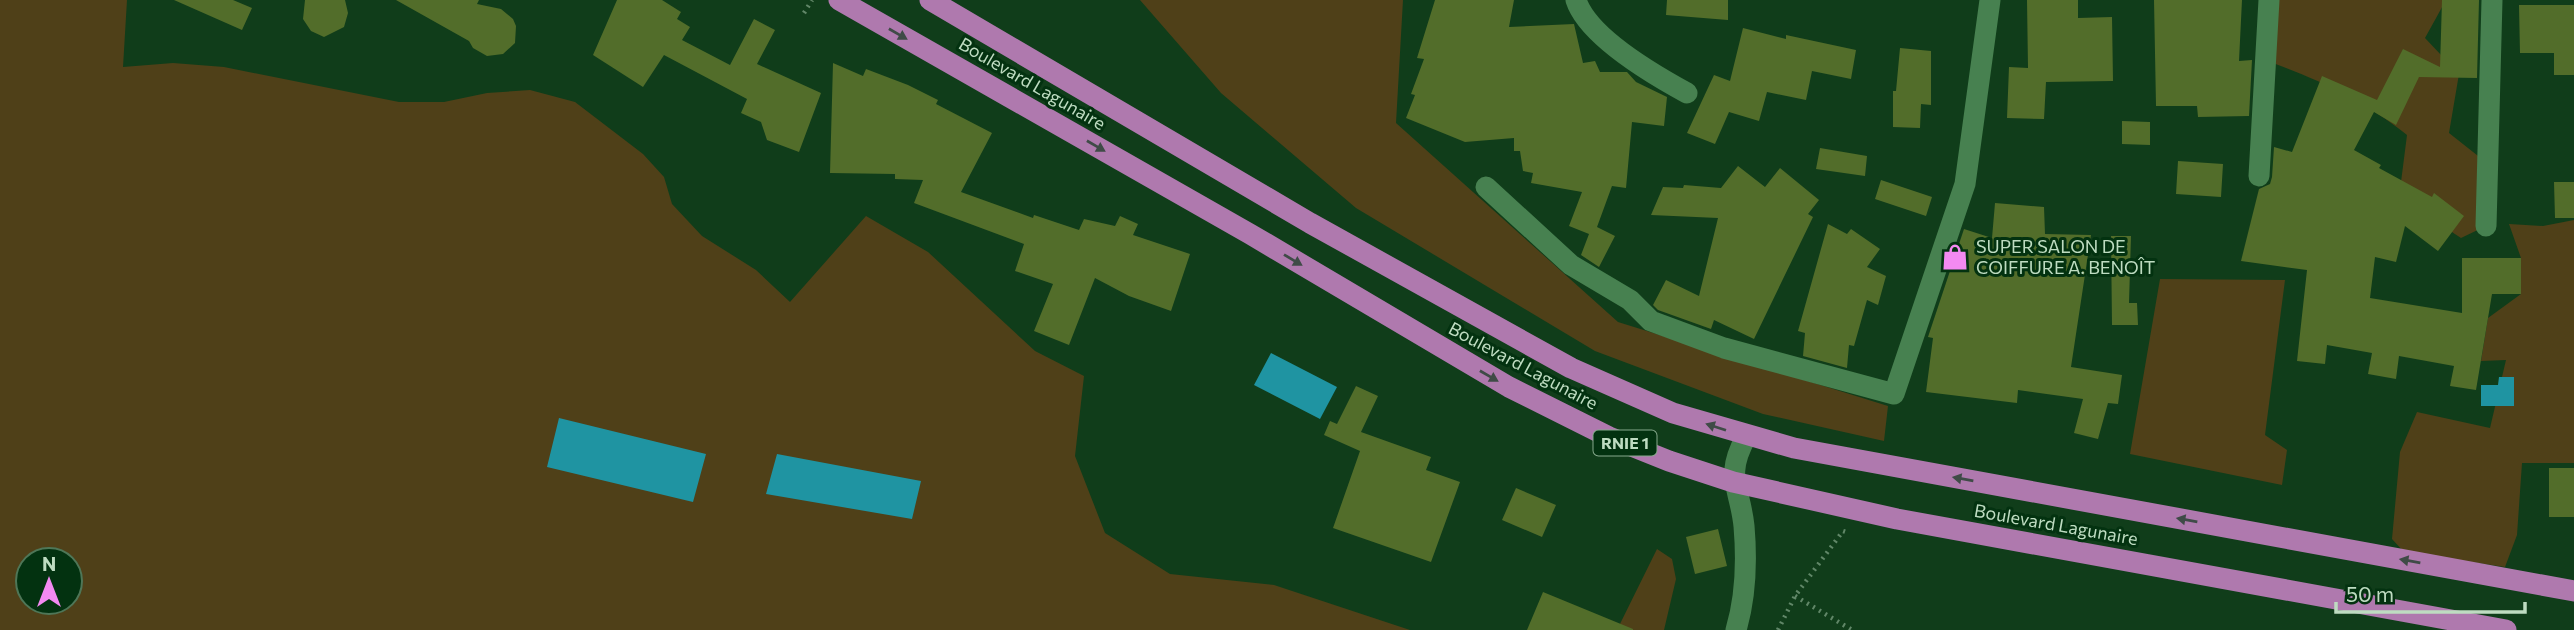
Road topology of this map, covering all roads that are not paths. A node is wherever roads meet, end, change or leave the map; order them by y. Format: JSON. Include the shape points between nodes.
{"nodes":[{"id":1,"x":839,"y":0,"type":"edge"},
{"id":2,"x":930,"y":0,"type":"edge"},
{"id":3,"x":1576,"y":0,"type":"edge"},
{"id":4,"x":1990,"y":0,"type":"edge"},
{"id":5,"x":2269,"y":0,"type":"edge"},
{"id":6,"x":2491,"y":0,"type":"edge"},
{"id":7,"x":1687,"y":93,"type":"dead end"},
{"id":8,"x":2259,"y":176,"type":"dead end"},
{"id":9,"x":1486,"y":187,"type":"dead end"},
{"id":10,"x":2486,"y":226,"type":"dead end"},
{"id":11,"x":1746,"y":436,"type":"junction"},
{"id":12,"x":1732,"y":482,"type":"junction"},
{"id":13,"x":2574,"y":590,"type":"edge"},
{"id":14,"x":1736,"y":630,"type":"edge"},
{"id":15,"x":2506,"y":630,"type":"edge"}],
"edges":[{"from":1,"to":12,"type":"highway","name":"Boulevard Lagunaire","number":"RNIE 1","one_way":true,"via":[[1509,387],[1609,437]]},
{"from":11,"to":2,"type":"highway","name":"Boulevard Lagunaire","number":"RNIE 1","one_way":true,"via":[[1627,395],[1571,368]]},
{"from":3,"to":7,"type":"street","via":[[1590,25],[1655,75]]},
{"from":4,"to":9,"type":"street","via":[[1965,184],[1894,394],[1724,348],[1651,321],[1630,300],[1571,265]]},
{"from":5,"to":8,"type":"street"},
{"from":6,"to":10,"type":"street"},
{"from":11,"to":12,"type":"street"},
{"from":13,"to":11,"type":"highway","name":"Boulevard Lagunaire","number":"RNIE 1","one_way":true},
{"from":12,"to":14,"type":"street","via":[[1746,553],[1745,592]]},
{"from":12,"to":15,"type":"highway","name":"Boulevard Lagunaire","number":"RNIE 1","via":[[1897,519]]}]}
